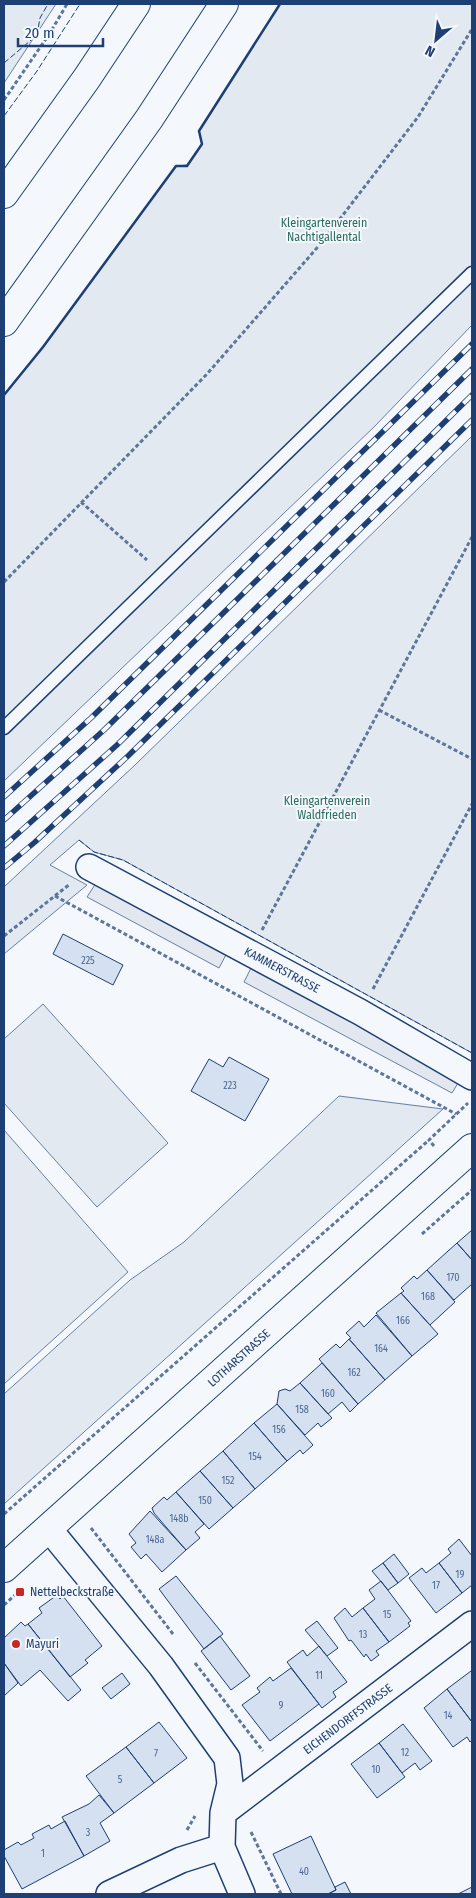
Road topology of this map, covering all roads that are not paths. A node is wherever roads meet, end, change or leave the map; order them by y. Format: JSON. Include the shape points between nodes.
{"nodes":[{"id":1,"x":136,"y":4,"type":"edge"},
{"id":2,"x":224,"y":4,"type":"edge"},
{"id":3,"x":4,"y":194,"type":"edge"},
{"id":4,"x":472,"y":273,"type":"edge"},
{"id":5,"x":4,"y":322,"type":"edge"},
{"id":6,"x":4,"y":728,"type":"edge"},
{"id":7,"x":89,"y":867,"type":"road end"},
{"id":8,"x":472,"y":1077,"type":"edge"},
{"id":9,"x":472,"y":1148,"type":"edge"},
{"id":10,"x":49,"y":1528,"type":"junction"},
{"id":11,"x":4,"y":1568,"type":"edge"},
{"id":12,"x":472,"y":1624,"type":"edge"},
{"id":13,"x":223,"y":1813,"type":"junction"},
{"id":14,"x":222,"y":1847,"type":"junction"},
{"id":15,"x":109,"y":1894,"type":"edge"},
{"id":16,"x":242,"y":1894,"type":"edge"}],
"edges":[{"from":1,"to":3,"type":"main road"},
{"from":2,"to":5,"type":"main road","via":[[150,119]]},
{"from":4,"to":6,"type":"lane"},
{"from":7,"to":8,"type":"street","name":"KAMMERSTRASSE","via":[[360,1012]]},
{"from":9,"to":10,"type":"main road","name":"LOTHARSTRASSE"},
{"from":10,"to":11,"type":"main road","name":"LOTHARSTRASSE"},
{"from":10,"to":13,"type":"street","via":[[161,1666],[228,1758],[230,1784]]},
{"from":12,"to":13,"type":"street","name":"EICHENDORFFSTRASSE"},
{"from":13,"to":14,"type":"street"},
{"from":14,"to":15,"type":"street"},
{"from":14,"to":16,"type":"street"}]}
